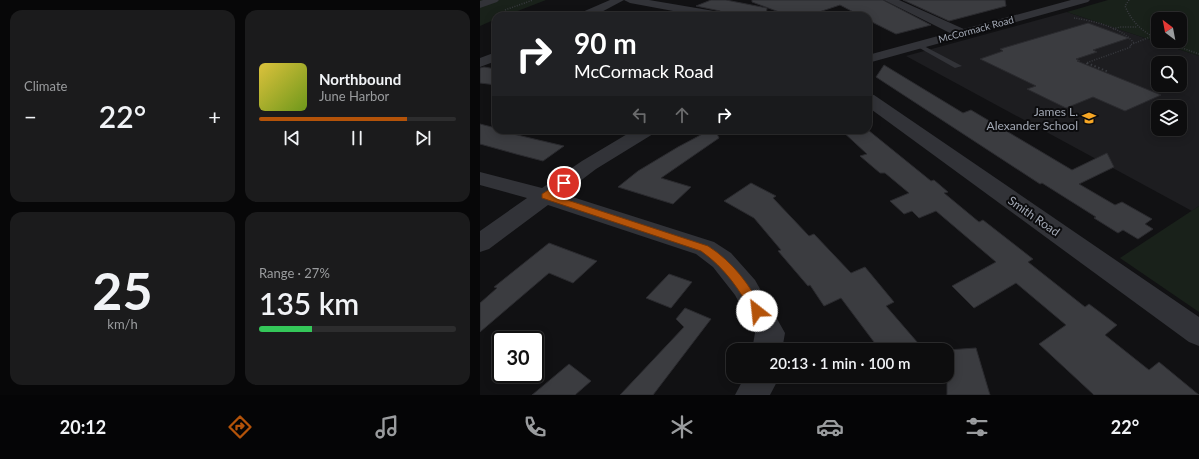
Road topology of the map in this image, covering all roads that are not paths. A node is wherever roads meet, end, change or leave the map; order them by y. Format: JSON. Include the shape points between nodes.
{"nodes":[{"id":1,"x":493,"y":0,"type":"edge"},
{"id":2,"x":619,"y":0,"type":"edge"},
{"id":3,"x":630,"y":0,"type":"edge"},
{"id":4,"x":890,"y":0,"type":"edge"},
{"id":5,"x":1084,"y":0,"type":"edge"},
{"id":6,"x":480,"y":5,"type":"edge"},
{"id":7,"x":593,"y":12,"type":"edge"},
{"id":8,"x":698,"y":12,"type":"edge"},
{"id":9,"x":961,"y":33,"type":"junction"},
{"id":10,"x":918,"y":45,"type":"junction"},
{"id":11,"x":492,"y":58,"type":"edge"},
{"id":12,"x":872,"y":58,"type":"edge"},
{"id":13,"x":480,"y":63,"type":"edge"},
{"id":14,"x":958,"y":66,"type":"dead end"},
{"id":15,"x":872,"y":102,"type":"edge"},
{"id":16,"x":640,"y":134,"type":"edge"},
{"id":17,"x":480,"y":178,"type":"edge"},
{"id":18,"x":545,"y":196,"type":"junction"},
{"id":19,"x":480,"y":243,"type":"edge"},
{"id":20,"x":1199,"y":333,"type":"edge"},
{"id":21,"x":768,"y":343,"type":"edge"},
{"id":22,"x":759,"y":383,"type":"edge"},
{"id":23,"x":751,"y":395,"type":"edge"}],
"edges":[{"from":1,"to":6,"type":"street"},
{"from":2,"to":7,"type":"street"},
{"from":3,"to":8,"type":"street"},
{"from":4,"to":9,"type":"street"},
{"from":5,"to":9,"type":"street","name":"McCormack Road"},
{"from":9,"to":10,"type":"street","name":"McCormack Road"},
{"from":10,"to":12,"type":"street","name":"McCormack Road"},
{"from":10,"to":14,"type":"lane"},
{"from":11,"to":13,"type":"street"},
{"from":15,"to":20,"type":"street","name":"Smith Road"},
{"from":16,"to":18,"type":"street"},
{"from":17,"to":18,"type":"street"},
{"from":18,"to":19,"type":"street"},
{"from":18,"to":21,"type":"street","via":[[705,248],[722,260],[745,288],[770,334]]},
{"from":22,"to":23,"type":"street"}]}
